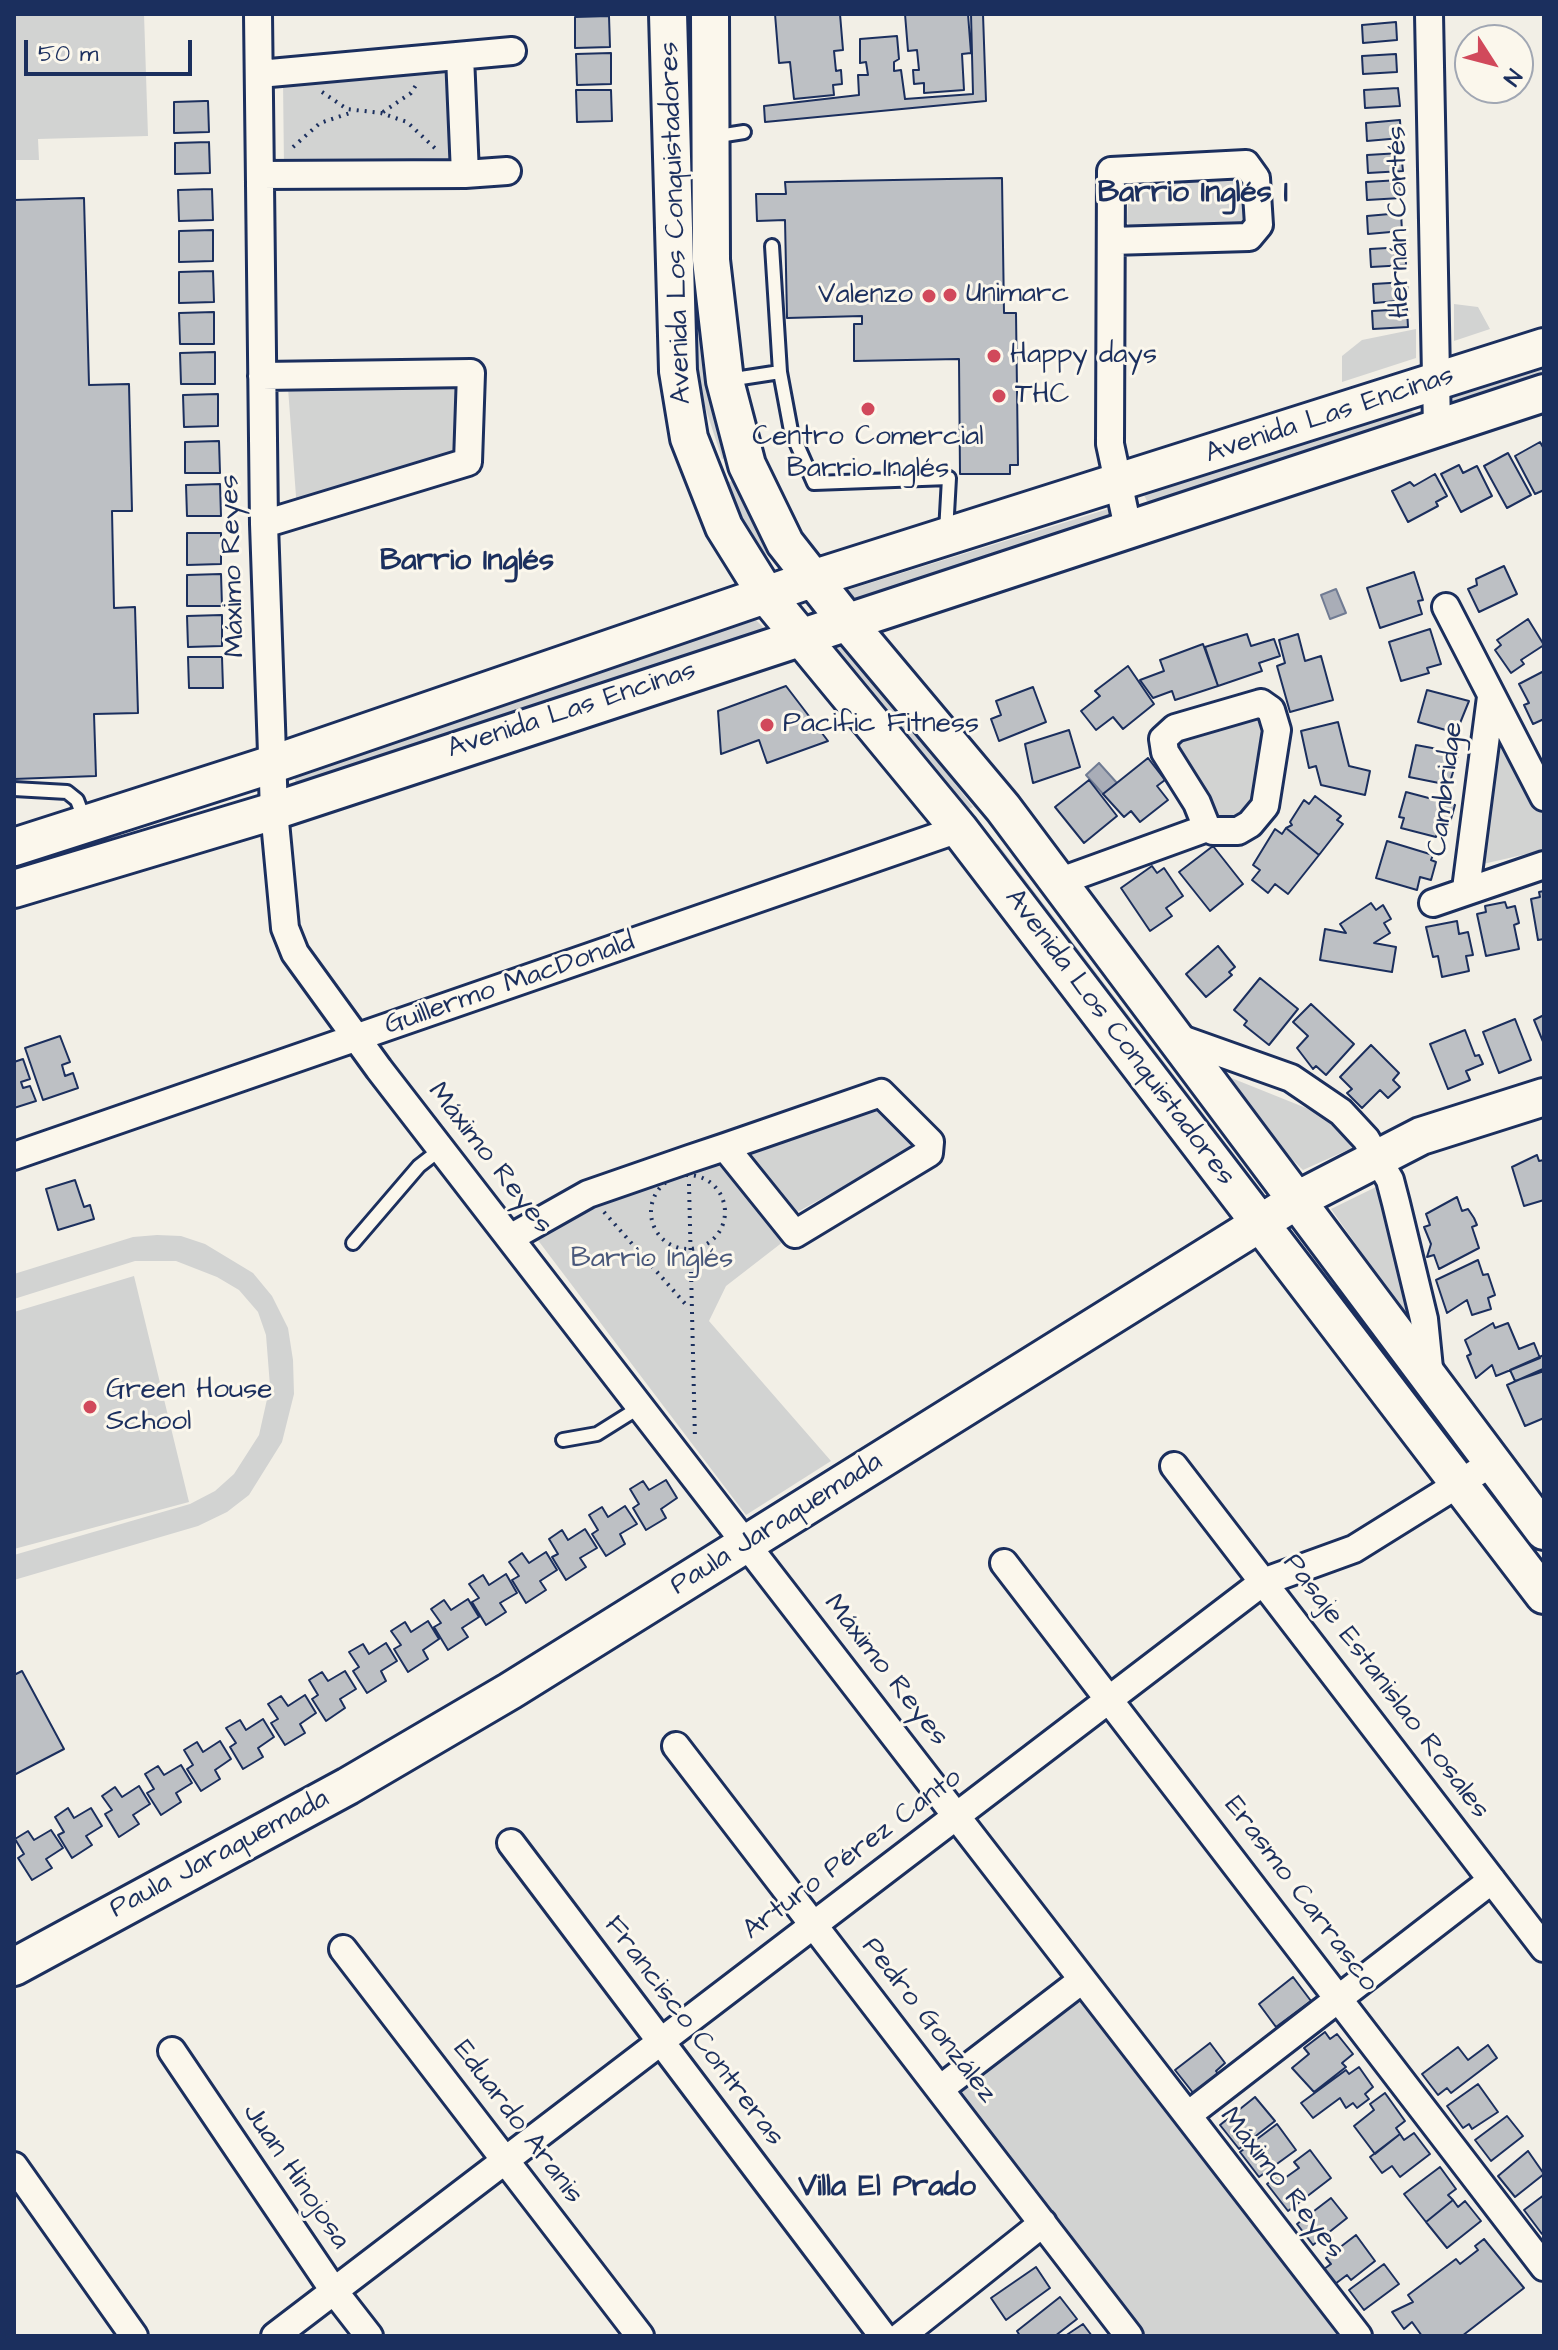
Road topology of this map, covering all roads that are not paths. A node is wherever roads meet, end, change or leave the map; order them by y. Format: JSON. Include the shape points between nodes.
{"nodes":[{"id":1,"x":258,"y":14,"type":"edge"},
{"id":2,"x":668,"y":14,"type":"edge"},
{"id":3,"x":710,"y":14,"type":"edge"},
{"id":4,"x":1429,"y":14,"type":"edge"},
{"id":5,"x":512,"y":51,"type":"dead end"},
{"id":6,"x":460,"y":56,"type":"junction"},
{"id":7,"x":259,"y":74,"type":"junction"},
{"id":8,"x":744,"y":132,"type":"dead end"},
{"id":9,"x":709,"y":138,"type":"junction"},
{"id":10,"x":507,"y":171,"type":"dead end"},
{"id":11,"x":465,"y":174,"type":"junction"},
{"id":12,"x":260,"y":175,"type":"junction"},
{"id":13,"x":1111,"y":241,"type":"junction"},
{"id":14,"x":772,"y":246,"type":"dead end"},
{"id":15,"x":1544,"y":347,"type":"edge"},
{"id":16,"x":780,"y":372,"type":"junction"},
{"id":17,"x":262,"y":376,"type":"junction"},
{"id":18,"x":725,"y":381,"type":"junction"},
{"id":19,"x":1435,"y":383,"type":"junction"},
{"id":20,"x":1544,"y":393,"type":"edge"},
{"id":21,"x":1437,"y":428,"type":"junction"},
{"id":22,"x":747,"y":465,"type":"junction"},
{"id":23,"x":702,"y":477,"type":"junction"},
{"id":24,"x":1116,"y":483,"type":"junction"},
{"id":25,"x":264,"y":524,"type":"junction"},
{"id":26,"x":1128,"y":528,"type":"junction"},
{"id":27,"x":945,"y":537,"type":"junction"},
{"id":28,"x":812,"y":579,"type":"junction"},
{"id":29,"x":767,"y":596,"type":"junction"},
{"id":30,"x":1446,"y":607,"type":"dead end"},
{"id":31,"x":847,"y":622,"type":"junction"},
{"id":32,"x":800,"y":638,"type":"junction"},
{"id":33,"x":1491,"y":697,"type":"junction"},
{"id":34,"x":273,"y":764,"type":"junction"},
{"id":35,"x":14,"y":789,"type":"edge"},
{"id":36,"x":1544,"y":797,"type":"edge"},
{"id":37,"x":1003,"y":808,"type":"junction"},
{"id":38,"x":274,"y":811,"type":"junction"},
{"id":39,"x":86,"y":824,"type":"junction"},
{"id":40,"x":1207,"y":828,"type":"junction"},
{"id":41,"x":959,"y":829,"type":"junction"},
{"id":42,"x":14,"y":847,"type":"edge"},
{"id":43,"x":1544,"y":865,"type":"edge"},
{"id":44,"x":73,"y":871,"type":"junction"},
{"id":45,"x":1058,"y":882,"type":"junction"},
{"id":46,"x":14,"y":889,"type":"edge"},
{"id":47,"x":1466,"y":889,"type":"junction"},
{"id":48,"x":1433,"y":903,"type":"dead end"},
{"id":49,"x":1171,"y":1036,"type":"junction"},
{"id":50,"x":356,"y":1039,"type":"junction"},
{"id":51,"x":1544,"y":1097,"type":"edge"},
{"id":52,"x":725,"y":1147,"type":"junction"},
{"id":53,"x":441,"y":1149,"type":"junction"},
{"id":54,"x":14,"y":1156,"type":"edge"},
{"id":55,"x":1379,"y":1157,"type":"junction"},
{"id":56,"x":1299,"y":1199,"type":"junction"},
{"id":57,"x":1262,"y":1223,"type":"junction"},
{"id":58,"x":510,"y":1238,"type":"junction"},
{"id":59,"x":353,"y":1243,"type":"dead end"},
{"id":60,"x":1430,"y":1378,"type":"junction"},
{"id":61,"x":640,"y":1407,"type":"junction"},
{"id":62,"x":563,"y":1440,"type":"dead end"},
{"id":63,"x":1492,"y":1463,"type":"junction"},
{"id":64,"x":1174,"y":1466,"type":"dead end"},
{"id":65,"x":1459,"y":1484,"type":"junction"},
{"id":66,"x":1544,"y":1531,"type":"edge"},
{"id":67,"x":746,"y":1544,"type":"junction"},
{"id":68,"x":1004,"y":1563,"type":"dead end"},
{"id":69,"x":1263,"y":1582,"type":"junction"},
{"id":70,"x":1544,"y":1595,"type":"edge"},
{"id":71,"x":1109,"y":1699,"type":"junction"},
{"id":72,"x":676,"y":1746,"type":"dead end"},
{"id":73,"x":956,"y":1816,"type":"junction"},
{"id":74,"x":511,"y":1843,"type":"dead end"},
{"id":75,"x":1492,"y":1880,"type":"junction"},
{"id":76,"x":814,"y":1925,"type":"junction"},
{"id":77,"x":1544,"y":1948,"type":"edge"},
{"id":78,"x":343,"y":1949,"type":"dead end"},
{"id":79,"x":14,"y":1967,"type":"edge"},
{"id":80,"x":1082,"y":1980,"type":"junction"},
{"id":81,"x":1339,"y":1999,"type":"junction"},
{"id":82,"x":661,"y":2042,"type":"junction"},
{"id":83,"x":172,"y":2051,"type":"dead end"},
{"id":84,"x":940,"y":2089,"type":"junction"},
{"id":85,"x":1188,"y":2115,"type":"junction"},
{"id":86,"x":505,"y":2161,"type":"junction"},
{"id":87,"x":14,"y":2166,"type":"edge"},
{"id":88,"x":1043,"y":2223,"type":"junction"},
{"id":89,"x":1544,"y":2267,"type":"edge"},
{"id":90,"x":334,"y":2291,"type":"junction"},
{"id":91,"x":134,"y":2336,"type":"edge"},
{"id":92,"x":275,"y":2336,"type":"edge"},
{"id":93,"x":369,"y":2336,"type":"edge"},
{"id":94,"x":640,"y":2336,"type":"edge"},
{"id":95,"x":883,"y":2336,"type":"edge"},
{"id":96,"x":901,"y":2336,"type":"edge"},
{"id":97,"x":1129,"y":2336,"type":"edge"},
{"id":98,"x":1358,"y":2336,"type":"edge"}],
"edges":[{"from":1,"to":7,"type":"street","name":"Máximo Reyes"},
{"from":2,"to":23,"type":"street","name":"Avenida Los Conquistadores","via":[[678,371],[689,438]]},
{"from":3,"to":9,"type":"street","name":"Avenida Los Conquistadores"},
{"from":4,"to":19,"type":"street","name":"Hernán Cortés"},
{"from":5,"to":6,"type":"street"},
{"from":6,"to":7,"type":"street"},
{"from":6,"to":11,"type":"street"},
{"from":7,"to":12,"type":"street","name":"Máximo Reyes"},
{"from":8,"to":9,"type":"lane"},
{"from":9,"to":18,"type":"street","name":"Avenida Los Conquistadores","via":[[711,260]]},
{"from":10,"to":11,"type":"street"},
{"from":11,"to":12,"type":"street"},
{"from":12,"to":17,"type":"street","name":"Máximo Reyes"},
{"from":13,"to":13,"type":"street","via":[[1111,171],[1246,164],[1256,178],[1259,225],[1249,237]]},
{"from":13,"to":24,"type":"street","via":[[1110,444]]},
{"from":14,"to":16,"type":"lane"},
{"from":15,"to":19,"type":"street","name":"Avenida Las Encinas"},
{"from":16,"to":18,"type":"lane"},
{"from":16,"to":27,"type":"lane","via":[[791,431],[814,483],[949,478]]},
{"from":17,"to":25,"type":"street","name":"Máximo Reyes"},
{"from":17,"to":25,"type":"street","via":[[471,373],[468,462]]},
{"from":18,"to":22,"type":"street","name":"Avenida Los Conquistadores"},
{"from":19,"to":21,"type":"street","name":"Hernán Cortés"},
{"from":19,"to":24,"type":"street","name":"Avenida Las Encinas"},
{"from":20,"to":21,"type":"street","name":"Avenida Las Encinas"},
{"from":21,"to":26,"type":"street","name":"Avenida Las Encinas"},
{"from":22,"to":23,"type":"street"},
{"from":22,"to":28,"type":"street","name":"Avenida Los Conquistadores","via":[[785,543]]},
{"from":23,"to":29,"type":"street","name":"Avenida Los Conquistadores","via":[[724,527]]},
{"from":24,"to":26,"type":"street"},
{"from":24,"to":27,"type":"street","name":"Avenida Las Encinas"},
{"from":25,"to":34,"type":"street","name":"Máximo Reyes"},
{"from":26,"to":31,"type":"street","name":"Avenida Las Encinas"},
{"from":27,"to":28,"type":"street","name":"Avenida Las Encinas"},
{"from":28,"to":29,"type":"street","name":"Avenida Las Encinas"},
{"from":28,"to":31,"type":"street","name":"Avenida Los Conquistadores"},
{"from":29,"to":32,"type":"street","name":"Avenida Los Conquistadores"},
{"from":29,"to":34,"type":"street","name":"Avenida Las Encinas"},
{"from":30,"to":33,"type":"street","name":"Cambridge"},
{"from":31,"to":32,"type":"street","name":"Avenida Las Encinas"},
{"from":31,"to":37,"type":"street","name":"Avenida Los Conquistadores"},
{"from":32,"to":38,"type":"street","name":"Avenida Las Encinas"},
{"from":32,"to":41,"type":"street","name":"Avenida Los Conquistadores"},
{"from":33,"to":36,"type":"street","name":"Cambridge"},
{"from":33,"to":47,"type":"street","name":"Cambridge"},
{"from":34,"to":38,"type":"street","name":"Máximo Reyes"},
{"from":34,"to":39,"type":"street","name":"Avenida Las Encinas"},
{"from":35,"to":39,"type":"lane","via":[[67,792],[77,800]]},
{"from":37,"to":41,"type":"street","name":"Guillermo MacDonald"},
{"from":37,"to":45,"type":"street","name":"Avenida Los Conquistadores"},
{"from":38,"to":44,"type":"street","name":"Avenida Las Encinas"},
{"from":38,"to":50,"type":"street","name":"Máximo Reyes","via":[[285,928],[310,977]]},
{"from":39,"to":42,"type":"street","name":"Avenida Las Encinas"},
{"from":39,"to":44,"type":"street"},
{"from":40,"to":40,"type":"street","via":[[1238,831],[1265,806],[1277,730],[1271,710],[1263,704],[1175,728],[1163,739]]},
{"from":40,"to":45,"type":"street"},
{"from":41,"to":50,"type":"street","name":"Guillermo MacDonald"},
{"from":41,"to":57,"type":"street","name":"Avenida Los Conquistadores"},
{"from":43,"to":47,"type":"street","name":"Cambridge"},
{"from":44,"to":46,"type":"street","name":"Avenida Las Encinas"},
{"from":45,"to":49,"type":"street","name":"Avenida Los Conquistadores"},
{"from":47,"to":48,"type":"street","name":"Cambridge"},
{"from":49,"to":55,"type":"street","name":"Avenida Los Conquistadores","via":[[1291,1078],[1341,1112]]},
{"from":49,"to":56,"type":"street","name":"Avenida Los Conquistadores"},
{"from":50,"to":53,"type":"street","name":"Máximo Reyes"},
{"from":50,"to":54,"type":"street","name":"Guillermo MacDonald"},
{"from":51,"to":55,"type":"street","name":"Paula Jaraquemada","via":[[1421,1136]]},
{"from":52,"to":52,"type":"street","via":[[881,1093],[930,1142],[929,1153],[795,1234]]},
{"from":52,"to":58,"type":"street","via":[[689,1167],[588,1194]]},
{"from":53,"to":58,"type":"street","name":"Máximo Reyes"},
{"from":53,"to":59,"type":"lane","via":[[419,1166]]},
{"from":55,"to":56,"type":"street","name":"Paula Jaraquemada"},
{"from":55,"to":60,"type":"street","name":"Avenida Los Conquistadores","via":[[1390,1180],[1424,1319]]},
{"from":56,"to":57,"type":"street","name":"Paula Jaraquemada"},
{"from":56,"to":60,"type":"street","name":"Avenida Los Conquistadores"},
{"from":57,"to":65,"type":"street","name":"Avenida Los Conquistadores"},
{"from":57,"to":67,"type":"street","name":"Paula Jaraquemada"},
{"from":58,"to":61,"type":"street","name":"Máximo Reyes"},
{"from":60,"to":63,"type":"street","name":"Avenida Los Conquistadores"},
{"from":61,"to":62,"type":"lane","via":[[597,1434]]},
{"from":61,"to":67,"type":"street","name":"Máximo Reyes"},
{"from":63,"to":65,"type":"street","name":"Arturo Pérez Canto"},
{"from":63,"to":66,"type":"street","name":"Avenida Los Conquistadores"},
{"from":64,"to":69,"type":"street","name":"Pasaje Estanislao Rosales"},
{"from":65,"to":69,"type":"street","name":"Arturo Pérez Canto","via":[[1347,1553]]},
{"from":65,"to":70,"type":"street","name":"Avenida Los Conquistadores"},
{"from":67,"to":73,"type":"street","name":"Máximo Reyes"},
{"from":67,"to":79,"type":"street","name":"Paula Jaraquemada","via":[[416,1747]]},
{"from":68,"to":71,"type":"street","name":"Erasmo Carrasco"},
{"from":69,"to":71,"type":"street","name":"Arturo Pérez Canto"},
{"from":69,"to":75,"type":"street","name":"Pasaje Estanislao Rosales"},
{"from":71,"to":73,"type":"street","name":"Arturo Pérez Canto"},
{"from":71,"to":81,"type":"street","name":"Erasmo Carrasco"},
{"from":72,"to":76,"type":"street","name":"Pedro González"},
{"from":73,"to":76,"type":"street","name":"Arturo Pérez Canto"},
{"from":73,"to":80,"type":"street","name":"Máximo Reyes"},
{"from":74,"to":82,"type":"street","name":"Francisco Contreras"},
{"from":75,"to":77,"type":"street","name":"Pasaje Estanislao Rosales"},
{"from":75,"to":81,"type":"street"},
{"from":76,"to":82,"type":"street","name":"Arturo Pérez Canto"},
{"from":76,"to":84,"type":"street","name":"Pedro González"},
{"from":78,"to":86,"type":"street","name":"Eduardo Aranis"},
{"from":80,"to":84,"type":"street"},
{"from":80,"to":85,"type":"street","name":"Máximo Reyes"},
{"from":81,"to":85,"type":"street"},
{"from":81,"to":89,"type":"street","name":"Erasmo Carrasco"},
{"from":82,"to":86,"type":"street","name":"Arturo Pérez Canto"},
{"from":82,"to":95,"type":"street","name":"Francisco Contreras"},
{"from":83,"to":90,"type":"street","name":"Juan Hinojosa"},
{"from":84,"to":88,"type":"street","name":"Pedro González"},
{"from":85,"to":98,"type":"street","name":"Máximo Reyes"},
{"from":86,"to":90,"type":"street","name":"Arturo Pérez Canto"},
{"from":86,"to":94,"type":"street","name":"Eduardo Aranis"},
{"from":87,"to":91,"type":"street"},
{"from":88,"to":96,"type":"street"},
{"from":88,"to":97,"type":"street","name":"Pedro González"},
{"from":90,"to":92,"type":"street","name":"Arturo Pérez Canto"},
{"from":90,"to":93,"type":"street","name":"Juan Hinojosa"}]}
